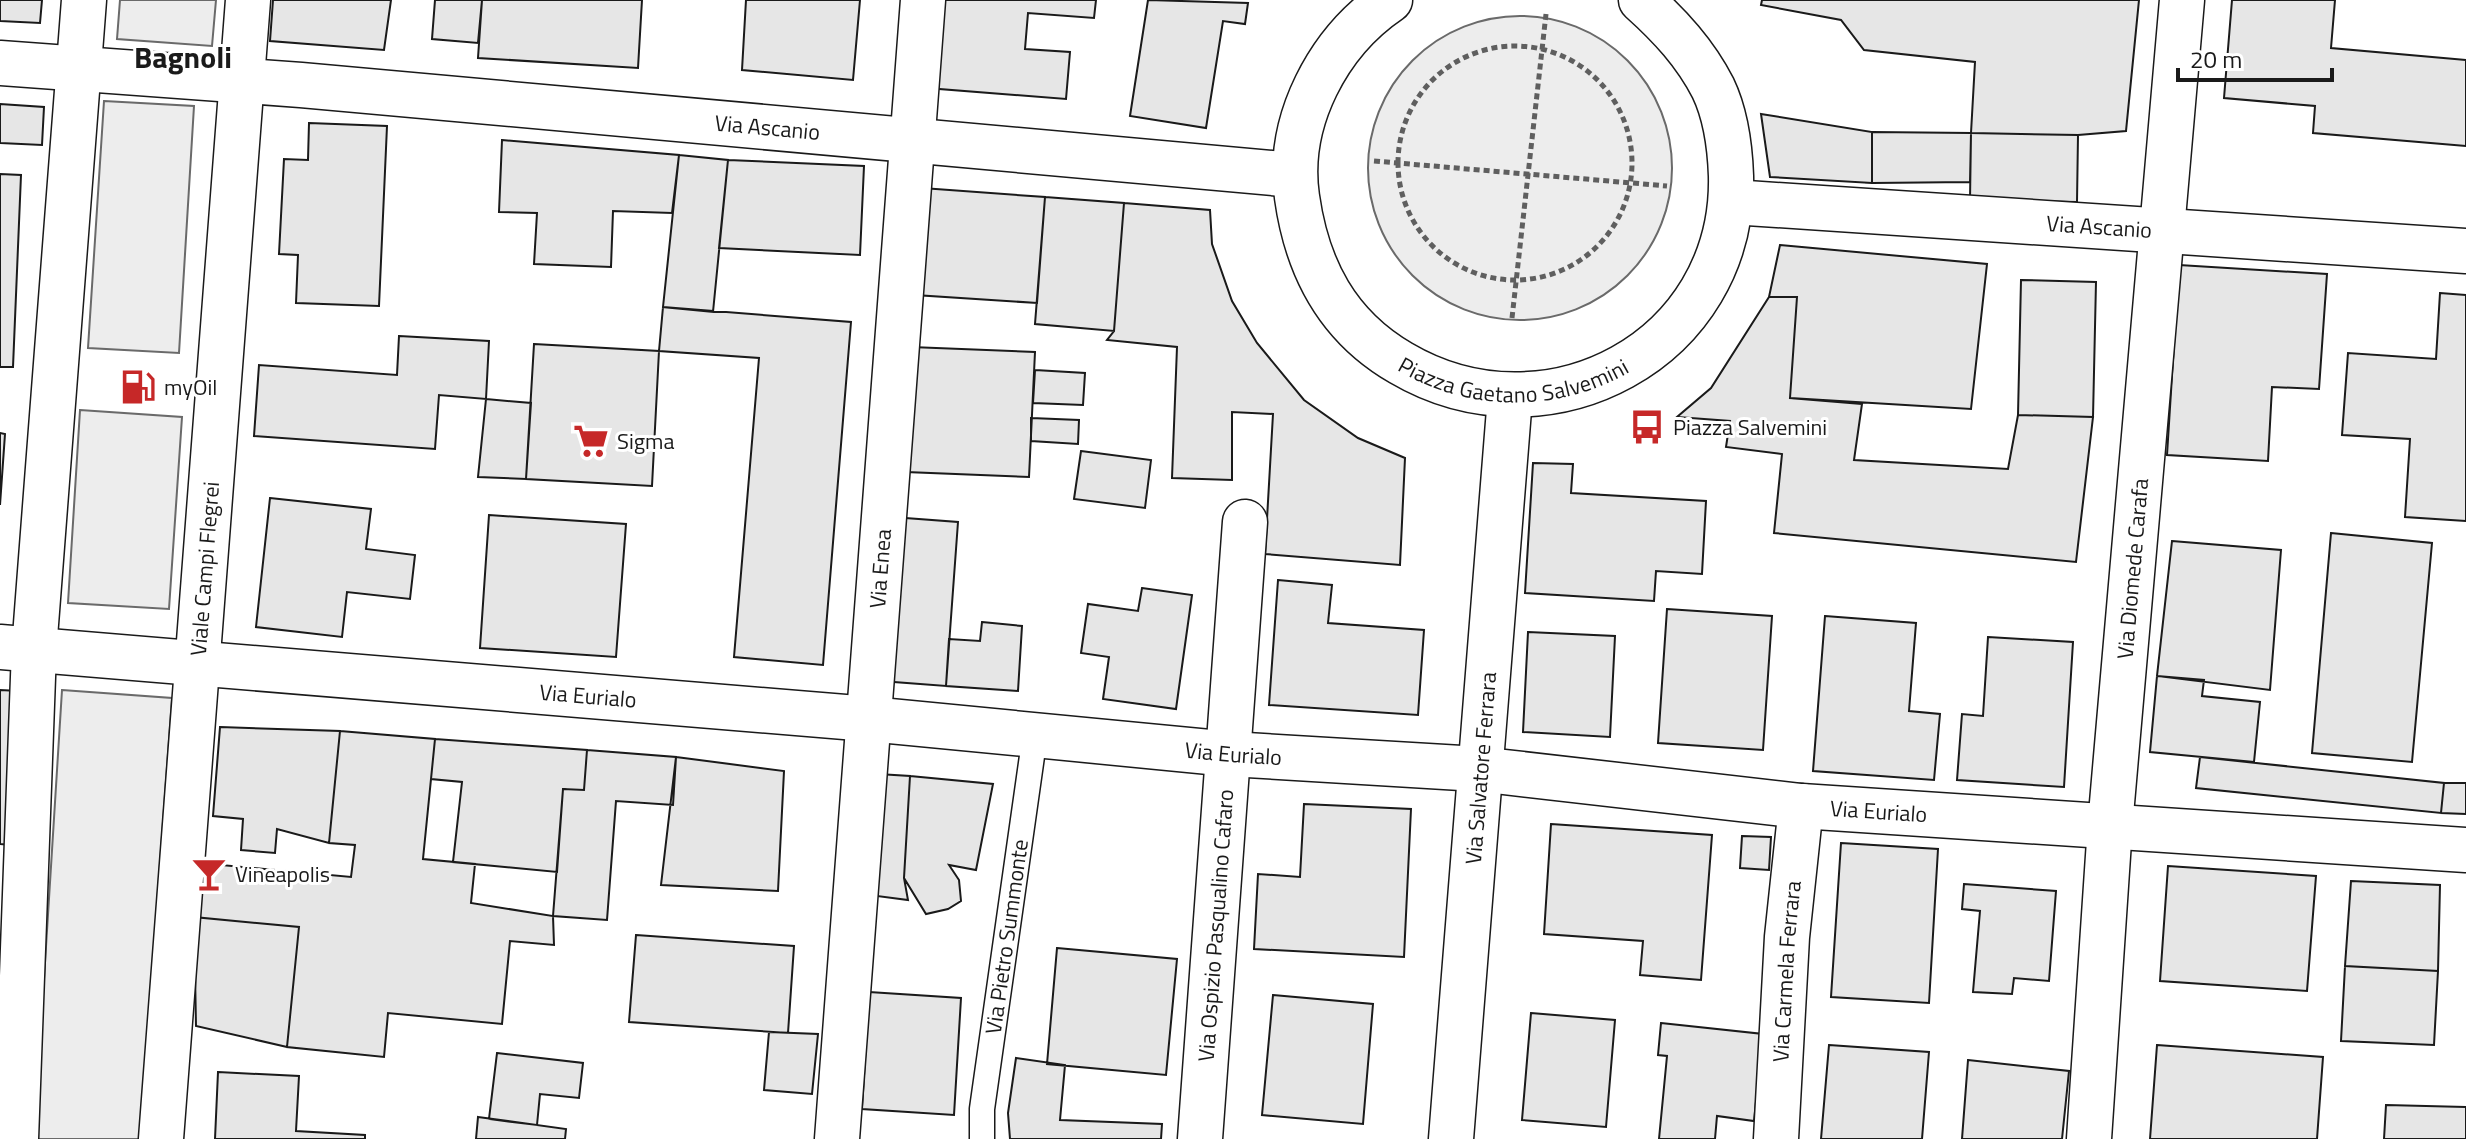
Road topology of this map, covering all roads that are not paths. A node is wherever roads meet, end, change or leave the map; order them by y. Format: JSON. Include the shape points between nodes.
{"nodes":[{"id":1,"x":84,"y":0,"type":"edge"},
{"id":2,"x":248,"y":0,"type":"edge"},
{"id":3,"x":923,"y":0,"type":"edge"},
{"id":4,"x":1390,"y":0,"type":"edge"},
{"id":5,"x":1641,"y":0,"type":"edge"},
{"id":6,"x":2182,"y":0,"type":"edge"},
{"id":7,"x":0,"y":63,"type":"edge"},
{"id":8,"x":78,"y":68,"type":"junction"},
{"id":9,"x":241,"y":80,"type":"junction"},
{"id":10,"x":912,"y":138,"type":"junction"},
{"id":11,"x":1294,"y":175,"type":"junction"},
{"id":12,"x":1732,"y":202,"type":"junction"},
{"id":13,"x":2162,"y":231,"type":"junction"},
{"id":14,"x":2466,"y":251,"type":"edge"},
{"id":15,"x":1510,"y":397,"type":"junction"},
{"id":16,"x":1245,"y":522,"type":"dead end"},
{"id":17,"x":17,"y":649,"type":"edge"},
{"id":18,"x":200,"y":663,"type":"junction"},
{"id":19,"x":869,"y":719,"type":"junction"},
{"id":20,"x":1035,"y":735,"type":"junction"},
{"id":21,"x":1230,"y":754,"type":"junction"},
{"id":22,"x":1478,"y":769,"type":"junction"},
{"id":23,"x":1801,"y":806,"type":"junction"},
{"id":24,"x":2110,"y":826,"type":"junction"},
{"id":25,"x":2466,"y":850,"type":"edge"},
{"id":26,"x":16,"y":1139,"type":"edge"},
{"id":27,"x":161,"y":1139,"type":"edge"},
{"id":28,"x":837,"y":1139,"type":"edge"},
{"id":29,"x":982,"y":1139,"type":"edge"},
{"id":30,"x":1200,"y":1139,"type":"edge"},
{"id":31,"x":1451,"y":1139,"type":"edge"},
{"id":32,"x":1776,"y":1139,"type":"edge"},
{"id":33,"x":2089,"y":1139,"type":"edge"}],
"edges":[{"from":1,"to":8,"type":"street"},
{"from":2,"to":9,"type":"street","name":"Viale Campi Flegrei"},
{"from":3,"to":10,"type":"street","name":"Via Enea"},
{"from":4,"to":11,"type":"street","name":"Piazza Gaetano Salvemini","via":[[1367,16],[1328,62],[1304,115]]},
{"from":5,"to":12,"type":"street","name":"Piazza Gaetano Salvemini","via":[[1684,40],[1714,90],[1730,145]]},
{"from":6,"to":13,"type":"street","name":"Via Diomede Carafa"},
{"from":7,"to":8,"type":"street"},
{"from":8,"to":9,"type":"street","name":"Via Ascanio"},
{"from":8,"to":17,"type":"street"},
{"from":9,"to":10,"type":"street","name":"Via Ascanio"},
{"from":9,"to":18,"type":"street","name":"Viale Campi Flegrei"},
{"from":10,"to":11,"type":"street","name":"Via Ascanio"},
{"from":10,"to":19,"type":"street","name":"Via Enea"},
{"from":11,"to":15,"type":"street","name":"Piazza Gaetano Salvemini","via":[[1303,240],[1325,288],[1376,348],[1433,382]]},
{"from":12,"to":13,"type":"street","name":"Via Ascanio"},
{"from":12,"to":15,"type":"street","name":"Piazza Gaetano Salvemini","via":[[1719,257],[1692,306],[1654,347],[1606,376],[1553,394]]},
{"from":13,"to":14,"type":"street","name":"Via Ascanio"},
{"from":13,"to":24,"type":"street","name":"Via Diomede Carafa"},
{"from":15,"to":22,"type":"street","name":"Via Salvatore Ferrara"},
{"from":16,"to":21,"type":"street","name":"Via Ospizio Pasqualino Cafaro"},
{"from":17,"to":18,"type":"street","name":"Via Eurialo"},
{"from":17,"to":26,"type":"street"},
{"from":18,"to":19,"type":"street","name":"Via Eurialo"},
{"from":18,"to":27,"type":"street","name":"Viale Campi Flegrei"},
{"from":19,"to":20,"type":"street","name":"Via Eurialo"},
{"from":19,"to":28,"type":"street","name":"Via Enea"},
{"from":20,"to":21,"type":"street","name":"Via Eurialo"},
{"from":20,"to":29,"type":"lane","name":"Via Pietro Summonte"},
{"from":21,"to":22,"type":"street","name":"Via Eurialo"},
{"from":21,"to":30,"type":"street","name":"Via Ospizio Pasqualino Cafaro"},
{"from":22,"to":23,"type":"street","name":"Via Eurialo"},
{"from":22,"to":31,"type":"street","name":"Via Salvatore Ferrara"},
{"from":23,"to":24,"type":"street","name":"Via Eurialo"},
{"from":23,"to":32,"type":"street","name":"Via Carmela Ferrara","via":[[1787,937]]},
{"from":24,"to":25,"type":"street","name":"Via Eurialo"},
{"from":24,"to":33,"type":"street","name":"Via Diomede Carafa"}]}
